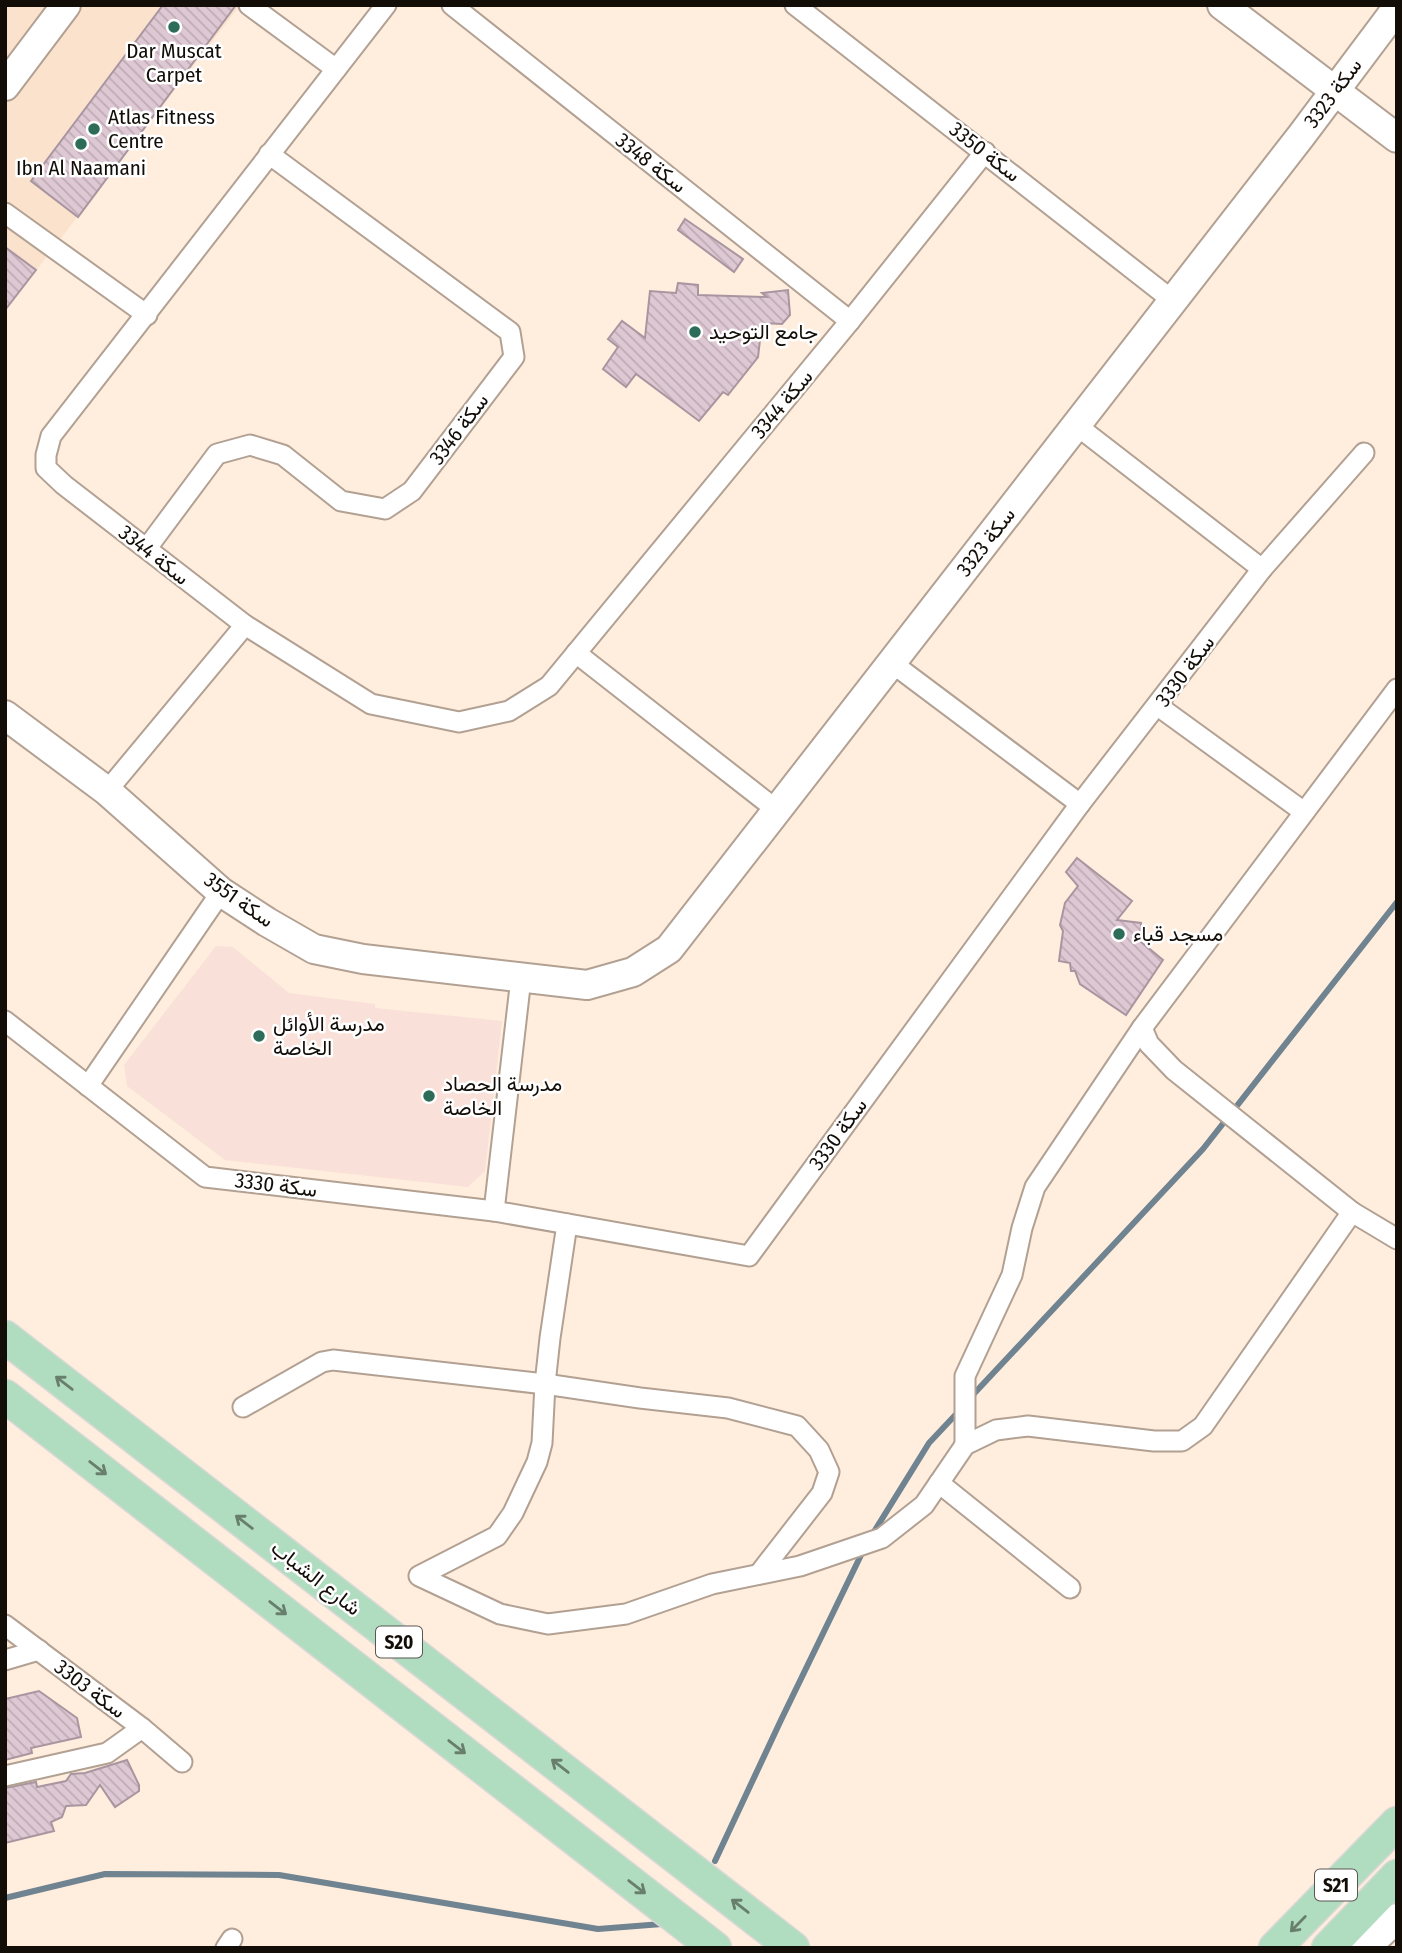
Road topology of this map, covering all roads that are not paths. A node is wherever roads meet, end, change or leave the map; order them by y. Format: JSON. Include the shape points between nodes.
{"nodes":[{"id":1,"x":66,"y":5,"type":"edge"},
{"id":2,"x":249,"y":5,"type":"edge"},
{"id":3,"x":386,"y":5,"type":"edge"},
{"id":4,"x":453,"y":5,"type":"edge"},
{"id":5,"x":795,"y":5,"type":"edge"},
{"id":6,"x":1222,"y":5,"type":"edge"},
{"id":7,"x":1397,"y":8,"type":"edge"},
{"id":8,"x":336,"y":69,"type":"junction"},
{"id":9,"x":5,"y":86,"type":"edge"},
{"id":10,"x":1334,"y":91,"type":"junction"},
{"id":11,"x":1397,"y":138,"type":"edge"},
{"id":12,"x":985,"y":152,"type":"junction"},
{"id":13,"x":269,"y":154,"type":"junction"},
{"id":14,"x":5,"y":213,"type":"edge"},
{"id":15,"x":1172,"y":300,"type":"junction"},
{"id":16,"x":147,"y":315,"type":"junction"},
{"id":17,"x":850,"y":321,"type":"junction"},
{"id":18,"x":1076,"y":425,"type":"junction"},
{"id":19,"x":1364,"y":453,"type":"dead end"},
{"id":20,"x":146,"y":548,"type":"junction"},
{"id":21,"x":1262,"y":569,"type":"junction"},
{"id":22,"x":245,"y":625,"type":"junction"},
{"id":23,"x":576,"y":653,"type":"junction"},
{"id":24,"x":892,"y":663,"type":"junction"},
{"id":25,"x":1397,"y":689,"type":"edge"},
{"id":26,"x":1158,"y":706,"type":"junction"},
{"id":27,"x":5,"y":715,"type":"edge"},
{"id":28,"x":107,"y":792,"type":"junction"},
{"id":29,"x":1080,"y":804,"type":"junction"},
{"id":30,"x":778,"y":811,"type":"junction"},
{"id":31,"x":1304,"y":812,"type":"junction"},
{"id":32,"x":221,"y":892,"type":"junction"},
{"id":33,"x":521,"y":978,"type":"junction"},
{"id":34,"x":5,"y":1021,"type":"edge"},
{"id":35,"x":1142,"y":1027,"type":"junction"},
{"id":36,"x":88,"y":1086,"type":"junction"},
{"id":37,"x":494,"y":1212,"type":"junction"},
{"id":38,"x":1352,"y":1212,"type":"junction"},
{"id":39,"x":567,"y":1224,"type":"junction"},
{"id":40,"x":1397,"y":1239,"type":"edge"},
{"id":41,"x":5,"y":1337,"type":"edge"},
{"id":42,"x":545,"y":1384,"type":"junction"},
{"id":43,"x":5,"y":1396,"type":"edge"},
{"id":44,"x":243,"y":1408,"type":"dead end"},
{"id":45,"x":965,"y":1445,"type":"junction"},
{"id":46,"x":939,"y":1483,"type":"junction"},
{"id":47,"x":759,"y":1574,"type":"junction"},
{"id":48,"x":1070,"y":1588,"type":"dead end"},
{"id":49,"x":5,"y":1625,"type":"edge"},
{"id":50,"x":39,"y":1650,"type":"junction"},
{"id":51,"x":5,"y":1660,"type":"edge"},
{"id":52,"x":142,"y":1728,"type":"junction"},
{"id":53,"x":182,"y":1762,"type":"dead end"},
{"id":54,"x":5,"y":1776,"type":"edge"},
{"id":55,"x":1397,"y":1823,"type":"edge"},
{"id":56,"x":1393,"y":1896,"type":"edge"},
{"id":57,"x":715,"y":1948,"type":"edge"},
{"id":58,"x":793,"y":1948,"type":"edge"},
{"id":59,"x":1275,"y":1948,"type":"edge"},
{"id":60,"x":1328,"y":1948,"type":"edge"},
{"id":61,"x":1364,"y":1948,"type":"edge"}],
"edges":[{"from":1,"to":9,"type":"street"},
{"from":2,"to":8,"type":"street"},
{"from":3,"to":8,"type":"street"},
{"from":4,"to":17,"type":"street","name":"سكة 3348"},
{"from":5,"to":12,"type":"street","name":"سكة 3350"},
{"from":6,"to":10,"type":"street"},
{"from":7,"to":10,"type":"street","name":"سكة 3323"},
{"from":8,"to":13,"type":"street"},
{"from":10,"to":11,"type":"street"},
{"from":10,"to":15,"type":"street","name":"سكة 3323"},
{"from":12,"to":15,"type":"street","name":"سكة 3350"},
{"from":12,"to":17,"type":"street","name":"سكة 3344"},
{"from":13,"to":16,"type":"street"},
{"from":13,"to":20,"type":"street","name":"سكة 3346","via":[[510,332],[514,357],[412,491],[385,509],[341,500],[283,456],[250,445],[217,454]]},
{"from":14,"to":16,"type":"street"},
{"from":15,"to":18,"type":"street","name":"سكة 3323"},
{"from":16,"to":20,"type":"street","name":"سكة 3344","via":[[51,436],[46,454],[46,468],[64,485]]},
{"from":17,"to":23,"type":"street","name":"سكة 3344"},
{"from":18,"to":21,"type":"street"},
{"from":18,"to":24,"type":"street","name":"سكة 3323"},
{"from":19,"to":21,"type":"street","name":"سكة 3330"},
{"from":20,"to":22,"type":"street","name":"سكة 3344"},
{"from":21,"to":26,"type":"street","name":"سكة 3330"},
{"from":22,"to":23,"type":"street","name":"سكة 3344","via":[[371,704],[459,722],[509,711],[549,686]]},
{"from":22,"to":28,"type":"street"},
{"from":23,"to":30,"type":"street"},
{"from":24,"to":29,"type":"street"},
{"from":24,"to":30,"type":"street","name":"سكة 3323"},
{"from":25,"to":31,"type":"street"},
{"from":26,"to":29,"type":"street","name":"سكة 3330"},
{"from":26,"to":31,"type":"street"},
{"from":27,"to":28,"type":"street","name":"سكة 3551"},
{"from":28,"to":32,"type":"street","name":"سكة 3551"},
{"from":29,"to":39,"type":"street","name":"سكة 3330","via":[[749,1255]]},
{"from":30,"to":33,"type":"street","name":"سكة 3323","via":[[669,949],[633,972],[587,985]]},
{"from":31,"to":35,"type":"street"},
{"from":32,"to":33,"type":"street","name":"سكة 3551","via":[[314,948],[363,959]]},
{"from":32,"to":36,"type":"street"},
{"from":33,"to":37,"type":"street"},
{"from":34,"to":36,"type":"street","name":"سكة 3330"},
{"from":35,"to":38,"type":"street","via":[[1149,1044],[1174,1070]]},
{"from":35,"to":45,"type":"street","via":[[1035,1187],[1012,1275],[965,1376]]},
{"from":36,"to":37,"type":"street","name":"سكة 3330","via":[[205,1177]]},
{"from":37,"to":39,"type":"street","name":"سكة 3330"},
{"from":38,"to":40,"type":"street"},
{"from":38,"to":45,"type":"street","via":[[1203,1426],[1182,1441],[1028,1426],[996,1430]]},
{"from":39,"to":42,"type":"street"},
{"from":58,"to":41,"type":"main road","name":"شارع الشباب","number":"S20","one_way":true},
{"from":42,"to":44,"type":"street","via":[[332,1360]]},
{"from":42,"to":47,"type":"street","via":[[728,1408],[797,1426],[819,1450],[829,1472],[822,1493]]},
{"from":42,"to":47,"type":"street","via":[[542,1443],[513,1513],[497,1536],[419,1576],[500,1614],[548,1624],[626,1614],[712,1584]]},
{"from":43,"to":57,"type":"main road","number":"S20","one_way":true},
{"from":45,"to":46,"type":"street"},
{"from":46,"to":47,"type":"street","via":[[924,1505],[882,1538],[800,1566]]},
{"from":46,"to":48,"type":"street"},
{"from":49,"to":50,"type":"street","name":"سكة 3303"},
{"from":50,"to":51,"type":"street","name":"سكة 3303"},
{"from":50,"to":52,"type":"street","name":"سكة 3303"},
{"from":52,"to":53,"type":"street","name":"سكة 3303"},
{"from":52,"to":54,"type":"street","name":"سكة 3303","via":[[107,1753]]},
{"from":55,"to":59,"type":"main road","number":"S21","one_way":true},
{"from":56,"to":60,"type":"main road","number":"S21"},
{"from":56,"to":61,"type":"street"}]}
